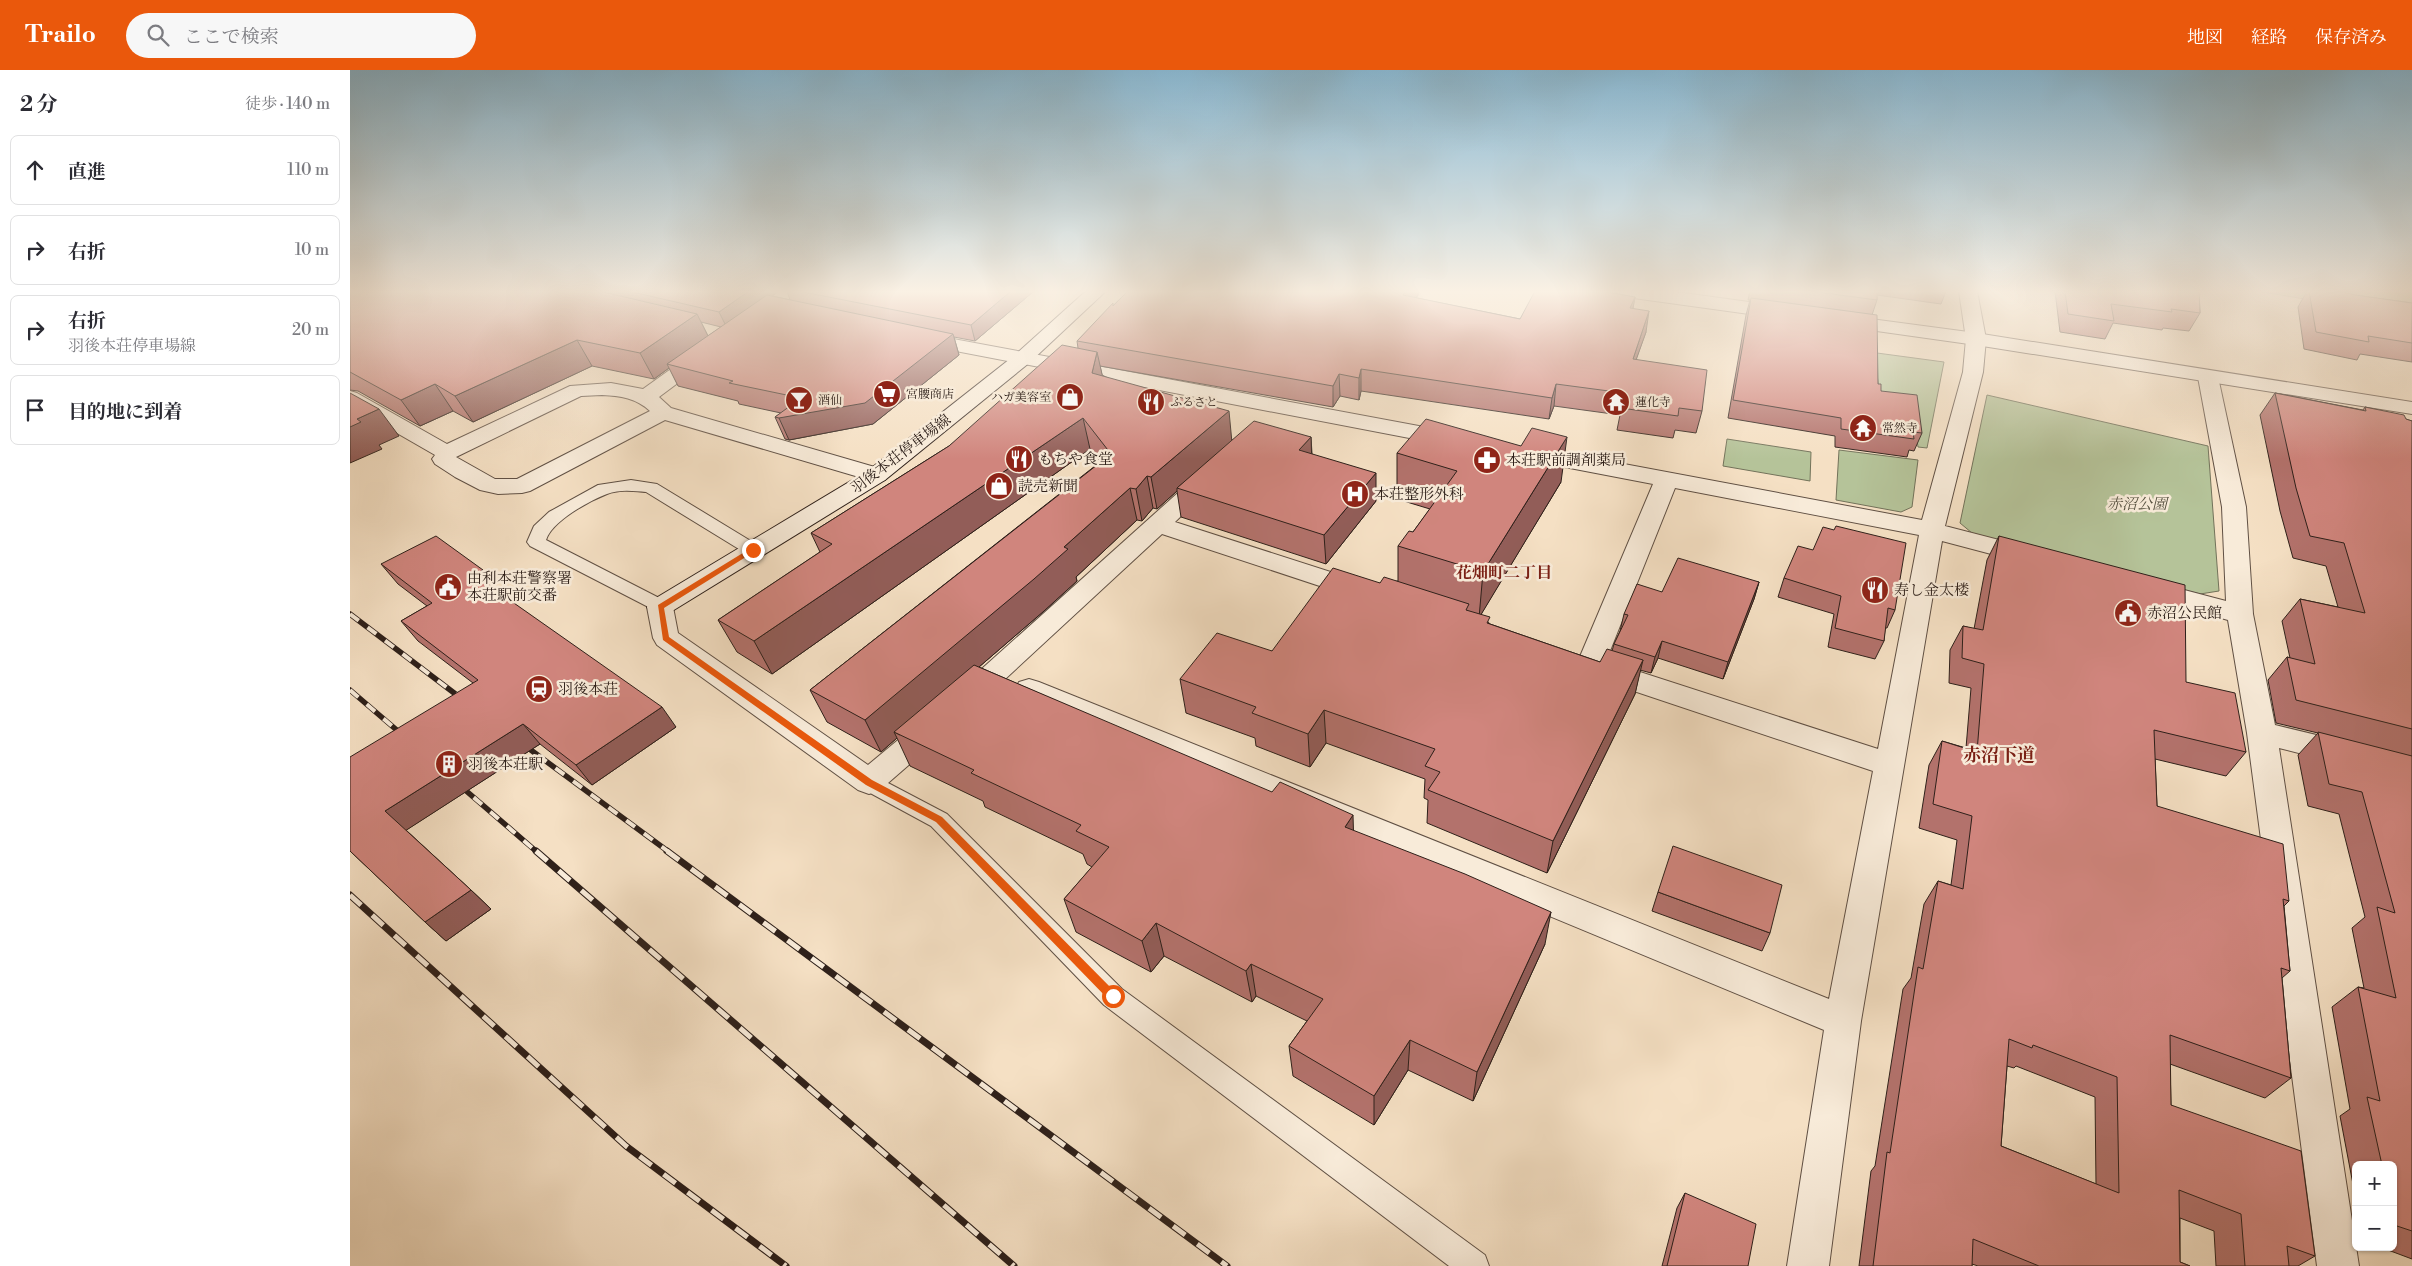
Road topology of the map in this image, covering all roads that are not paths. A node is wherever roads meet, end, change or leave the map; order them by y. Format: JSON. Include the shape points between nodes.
{"nodes":[{"id":1,"x":717,"y":347,"type":"edge"},
{"id":2,"x":961,"y":347,"type":"edge"},
{"id":3,"x":1035,"y":347,"type":"edge"},
{"id":4,"x":1975,"y":347,"type":"edge"},
{"id":5,"x":2024,"y":347,"type":"edge"},
{"id":6,"x":1022,"y":359,"type":"junction"},
{"id":7,"x":2208,"y":377,"type":"junction"},
{"id":8,"x":350,"y":397,"type":"edge"},
{"id":9,"x":645,"y":397,"type":"junction"},
{"id":10,"x":2412,"y":408,"type":"edge"},
{"id":11,"x":1286,"y":410,"type":"junction"},
{"id":12,"x":663,"y":413,"type":"junction"},
{"id":13,"x":1264,"y":428,"type":"edge"},
{"id":14,"x":1472,"y":443,"type":"edge"},
{"id":15,"x":1511,"y":450,"type":"edge"},
{"id":16,"x":448,"y":452,"type":"junction"},
{"id":17,"x":1221,"y":466,"type":"edge"},
{"id":18,"x":877,"y":475,"type":"junction"},
{"id":19,"x":1667,"y":479,"type":"junction"},
{"id":20,"x":1157,"y":524,"type":"junction"},
{"id":21,"x":1932,"y":530,"type":"junction"},
{"id":22,"x":753,"y":550,"type":"junction"},
{"id":23,"x":2053,"y":563,"type":"edge"},
{"id":24,"x":2128,"y":584,"type":"edge"},
{"id":25,"x":1383,"y":598,"type":"edge"},
{"id":26,"x":660,"y":607,"type":"junction"},
{"id":27,"x":2240,"y":614,"type":"junction"},
{"id":28,"x":994,"y":675,"type":"junction"},
{"id":29,"x":2262,"y":733,"type":"junction"},
{"id":30,"x":1890,"y":766,"type":"junction"},
{"id":31,"x":2412,"y":770,"type":"edge"},
{"id":32,"x":869,"y":782,"type":"junction"},
{"id":33,"x":1843,"y":1021,"type":"junction"},
{"id":34,"x":1474,"y":1266,"type":"edge"},
{"id":35,"x":1808,"y":1266,"type":"edge"},
{"id":36,"x":2338,"y":1266,"type":"edge"}],
"edges":[{"from":1,"to":9,"type":"street"},
{"from":2,"to":6,"type":"street"},
{"from":3,"to":6,"type":"street","name":"羽後本荘停車場線"},
{"from":4,"to":21,"type":"street","via":[[1972,372]]},
{"from":5,"to":7,"type":"street"},
{"from":6,"to":11,"type":"street"},
{"from":6,"to":18,"type":"street","name":"羽後本荘停車場線"},
{"from":7,"to":10,"type":"street"},
{"from":7,"to":27,"type":"street","via":[[2234,507]]},
{"from":8,"to":16,"type":"street"},
{"from":9,"to":12,"type":"street"},
{"from":9,"to":16,"type":"street","via":[[616,390],[577,390]]},
{"from":11,"to":13,"type":"street"},
{"from":11,"to":14,"type":"street"},
{"from":12,"to":16,"type":"street","via":[[522,486],[504,489],[488,486],[442,459]]},
{"from":12,"to":18,"type":"street"},
{"from":15,"to":19,"type":"street"},
{"from":17,"to":20,"type":"street"},
{"from":18,"to":22,"type":"street","name":"羽後本荘停車場線"},
{"from":19,"to":21,"type":"street"},
{"from":19,"to":30,"type":"street","via":[[1580,663]]},
{"from":20,"to":25,"type":"street"},
{"from":20,"to":28,"type":"street"},
{"from":21,"to":23,"type":"street"},
{"from":21,"to":30,"type":"street"},
{"from":22,"to":26,"type":"street","name":"羽後本荘停車場線"},
{"from":22,"to":26,"type":"lane","via":[[651,488],[631,485],[604,489],[555,516],[540,530],[536,542]]},
{"from":24,"to":27,"type":"street"},
{"from":26,"to":32,"type":"street","via":[[666,638]]},
{"from":27,"to":29,"type":"street"},
{"from":28,"to":32,"type":"street"},
{"from":28,"to":33,"type":"street"},
{"from":29,"to":31,"type":"street"},
{"from":29,"to":36,"type":"street"},
{"from":30,"to":33,"type":"street"},
{"from":32,"to":34,"type":"lane","via":[[939,820],[1113,996]]},
{"from":33,"to":35,"type":"street"}]}
